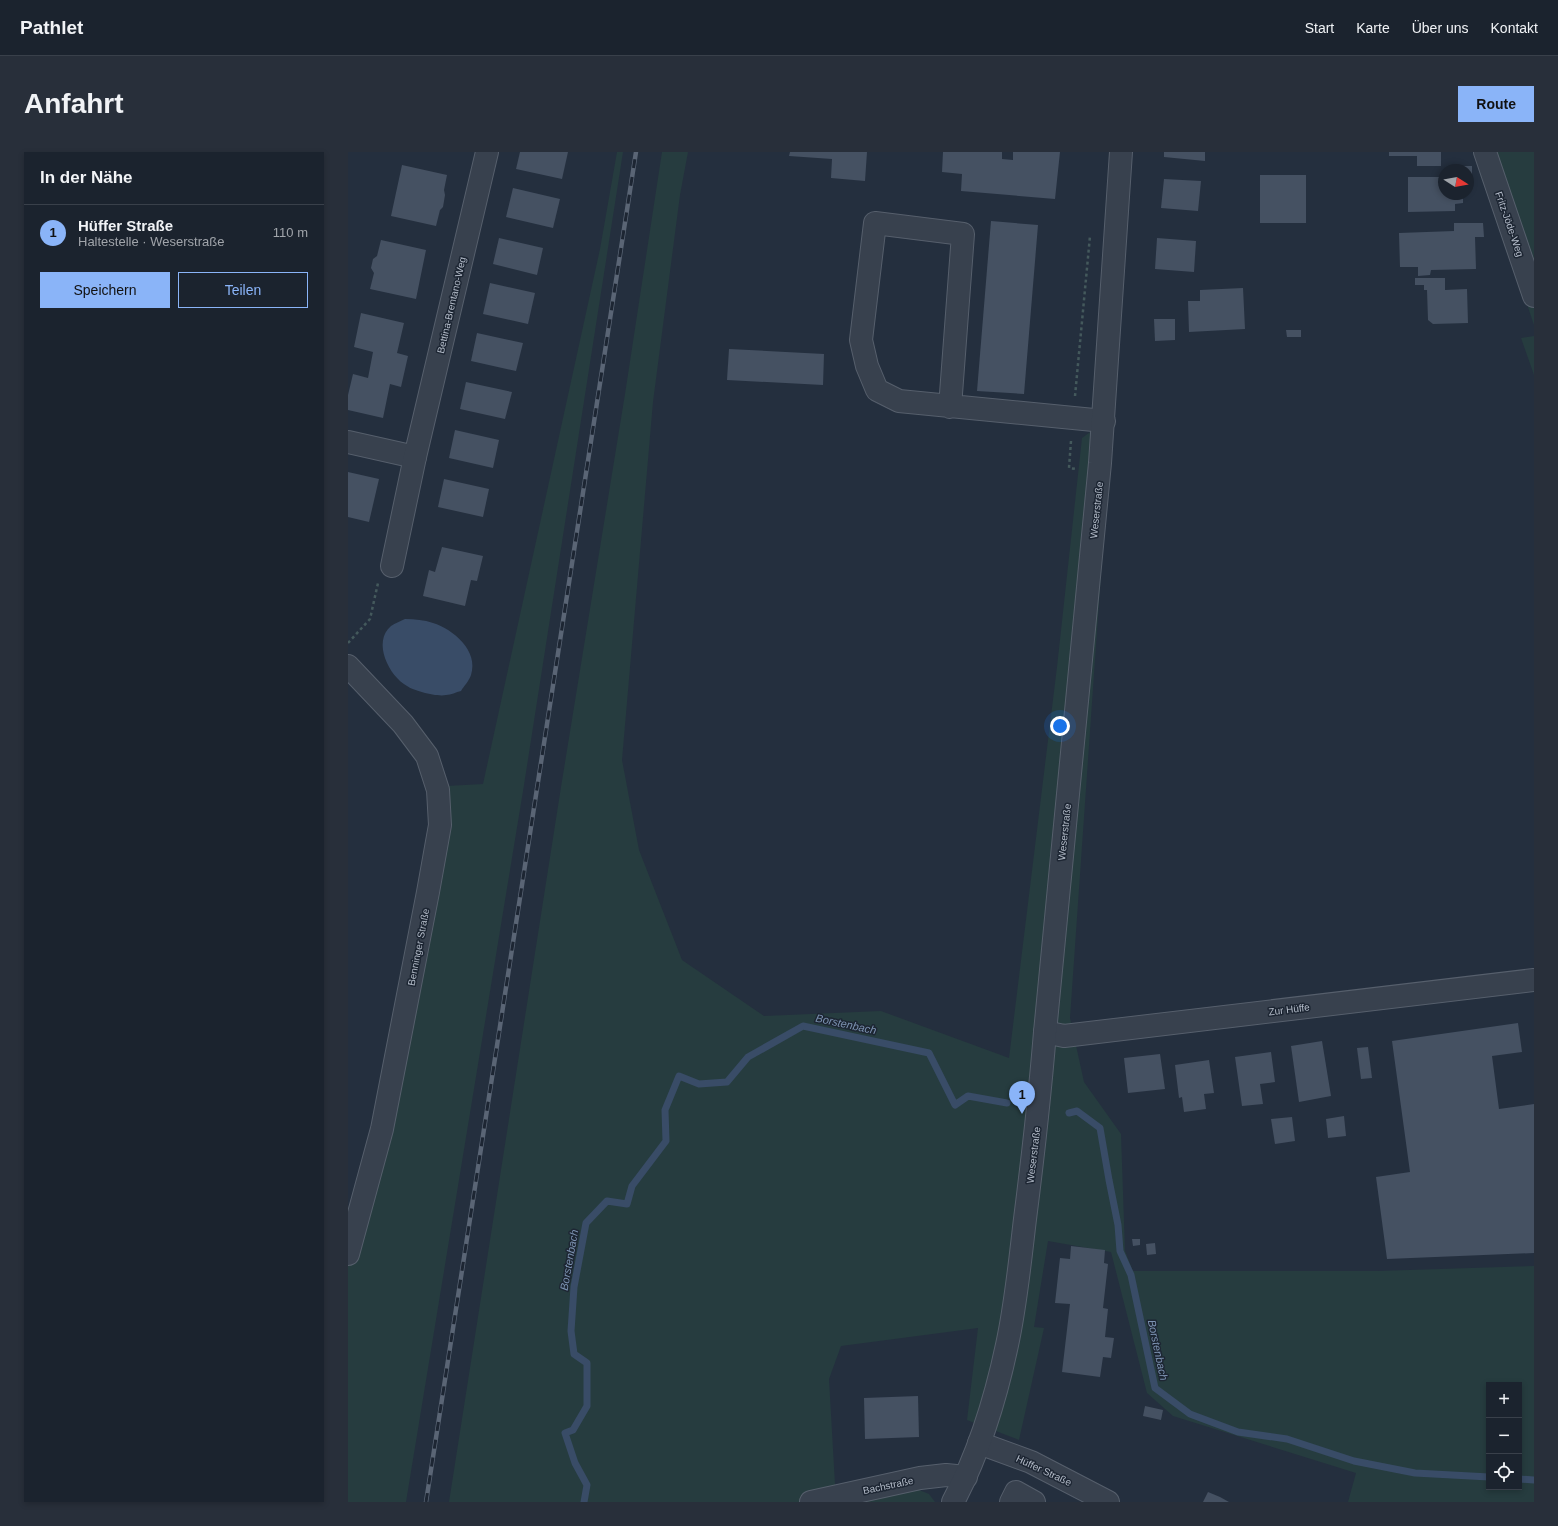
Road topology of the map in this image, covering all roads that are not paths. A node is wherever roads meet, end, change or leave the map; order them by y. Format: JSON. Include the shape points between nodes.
{"nodes":[{"id":1,"x":487,"y":152,"type":"edge"},
{"id":2,"x":1121,"y":152,"type":"edge"},
{"id":3,"x":1485,"y":152,"type":"edge"},
{"id":4,"x":1534,"y":296,"type":"edge"},
{"id":5,"x":950,"y":407,"type":"junction"},
{"id":6,"x":1104,"y":421,"type":"junction"},
{"id":7,"x":348,"y":442,"type":"edge"},
{"id":8,"x":415,"y":457,"type":"junction"},
{"id":9,"x":392,"y":566,"type":"road end"},
{"id":10,"x":348,"y":666,"type":"edge"},
{"id":11,"x":1534,"y":980,"type":"edge"},
{"id":12,"x":1045,"y":1032,"type":"junction"},
{"id":13,"x":348,"y":1254,"type":"edge"},
{"id":14,"x":979,"y":1442,"type":"junction"},
{"id":15,"x":966,"y":1477,"type":"junction"},
{"id":16,"x":811,"y":1502,"type":"edge"},
{"id":17,"x":953,"y":1502,"type":"edge"},
{"id":18,"x":1011,"y":1502,"type":"edge"},
{"id":19,"x":1034,"y":1502,"type":"edge"},
{"id":20,"x":1108,"y":1502,"type":"edge"}],
"edges":[{"from":1,"to":8,"type":"street","name":"Bettina-Brentano-Weg"},
{"from":2,"to":6,"type":"street","name":"Weserstraße"},
{"from":3,"to":4,"type":"street","name":"Fritz-Jöde-Weg"},
{"from":5,"to":5,"type":"street","via":[[899,402],[877,390],[867,366],[861,340],[875,223],[963,234]]},
{"from":5,"to":6,"type":"street"},
{"from":6,"to":12,"type":"street","name":"Weserstraße"},
{"from":7,"to":8,"type":"street"},
{"from":8,"to":9,"type":"street","name":"Bettina-Brentano-Weg"},
{"from":10,"to":13,"type":"street","name":"Benninger Straße","via":[[403,724],[426,756],[438,790],[440,825],[382,1129]]},
{"from":11,"to":12,"type":"street","name":"Zur Hüffe","via":[[1064,1036]]},
{"from":12,"to":14,"type":"street","name":"Weserstraße","via":[[1040,1093],[1007,1345]]},
{"from":14,"to":15,"type":"street","name":"Weserstraße"},
{"from":14,"to":20,"type":"street","name":"Hüffer Straße","via":[[1030,1462]]},
{"from":15,"to":16,"type":"street","name":"Bachstraße","via":[[946,1475],[920,1478]]},
{"from":15,"to":17,"type":"street","name":"Weserstraße"},
{"from":18,"to":19,"type":"street","via":[[1016,1492]]}]}
